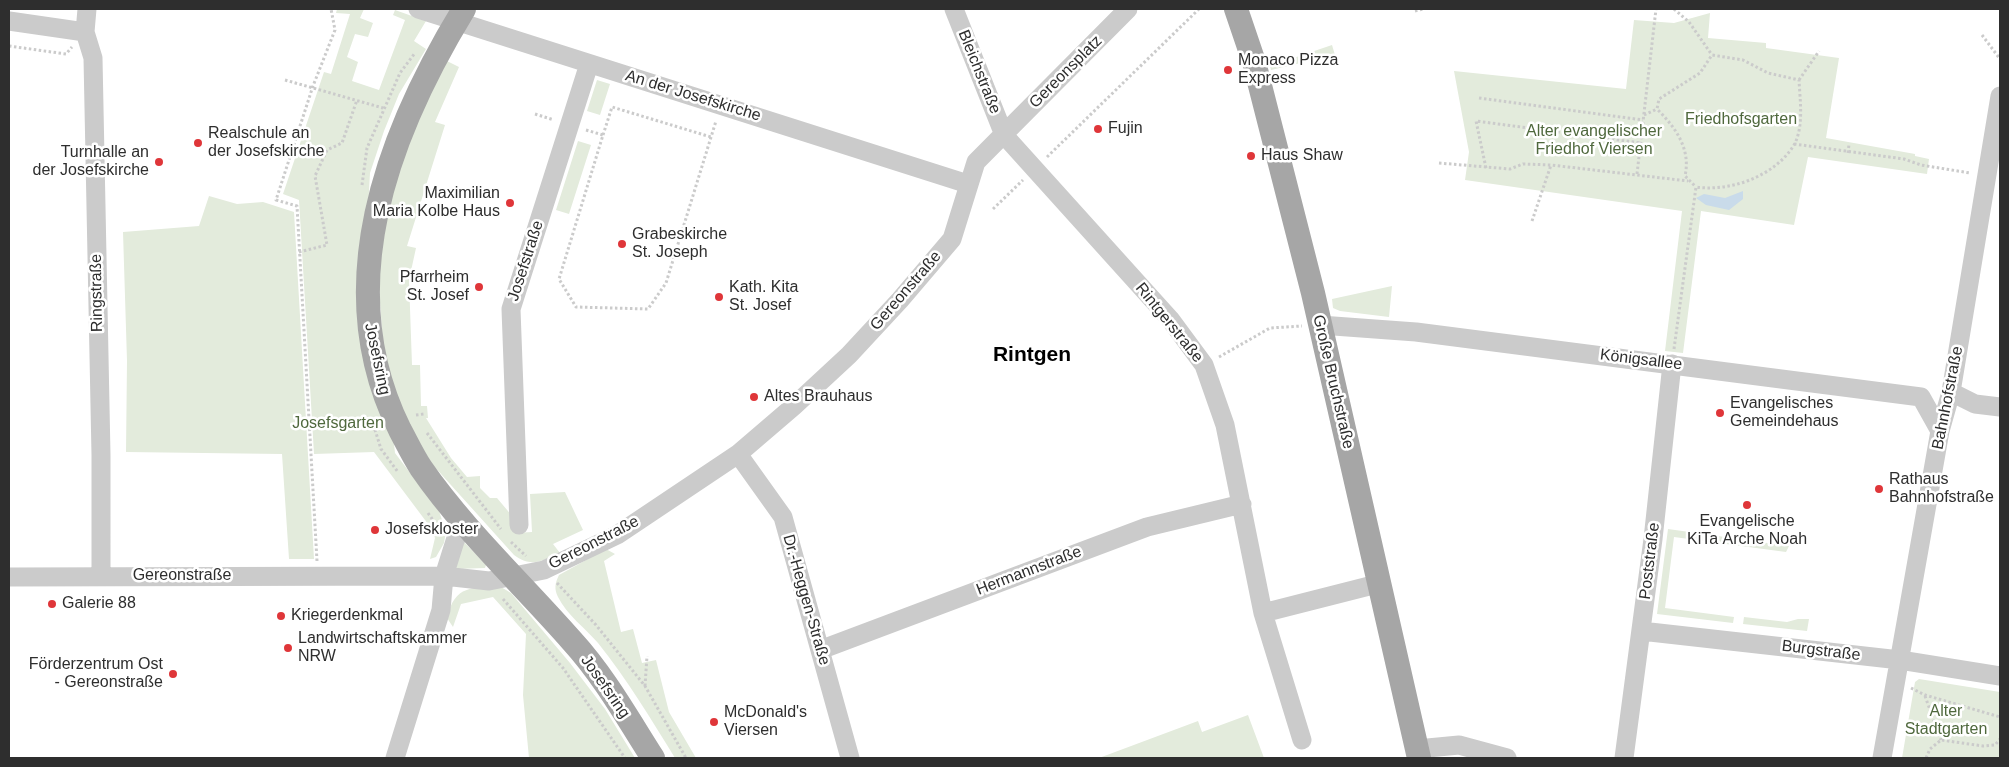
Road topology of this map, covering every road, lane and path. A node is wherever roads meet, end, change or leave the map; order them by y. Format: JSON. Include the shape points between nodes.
{"nodes":[{"id":1,"x":87,"y":9,"type":"edge"},
{"id":2,"x":331,"y":9,"type":"edge"},
{"id":3,"x":418,"y":9,"type":"edge"},
{"id":4,"x":954,"y":9,"type":"edge"},
{"id":5,"x":1128,"y":9,"type":"edge"},
{"id":6,"x":1199,"y":9,"type":"edge"},
{"id":7,"x":1236,"y":9,"type":"edge"},
{"id":8,"x":1423,"y":9,"type":"edge"},
{"id":9,"x":1656,"y":9,"type":"edge"},
{"id":10,"x":1674,"y":9,"type":"edge"},
{"id":11,"x":1415,"y":11,"type":"dead end"},
{"id":12,"x":461,"y":15,"type":"edge"},
{"id":13,"x":9,"y":21,"type":"edge"},
{"id":14,"x":85,"y":32,"type":"junction"},
{"id":15,"x":1982,"y":35,"type":"dead end"},
{"id":16,"x":9,"y":46,"type":"edge"},
{"id":17,"x":1819,"y":51,"type":"dead end"},
{"id":18,"x":1712,"y":55,"type":"junction"},
{"id":19,"x":2000,"y":59,"type":"edge"},
{"id":20,"x":589,"y":64,"type":"junction"},
{"id":21,"x":285,"y":80,"type":"dead end"},
{"id":22,"x":1799,"y":80,"type":"junction"},
{"id":23,"x":313,"y":86,"type":"junction"},
{"id":24,"x":2000,"y":96,"type":"edge"},
{"id":25,"x":1479,"y":98,"type":"dead end"},
{"id":26,"x":357,"y":100,"type":"junction"},
{"id":27,"x":720,"y":104,"type":"junction"},
{"id":28,"x":384,"y":108,"type":"dead end"},
{"id":29,"x":1657,"y":109,"type":"junction"},
{"id":30,"x":535,"y":114,"type":"dead end"},
{"id":31,"x":1644,"y":114,"type":"junction"},
{"id":32,"x":1643,"y":120,"type":"junction"},
{"id":33,"x":570,"y":125,"type":"junction"},
{"id":34,"x":603,"y":135,"type":"junction"},
{"id":35,"x":1004,"y":136,"type":"junction"},
{"id":36,"x":711,"y":137,"type":"junction"},
{"id":37,"x":1641,"y":143,"type":"junction"},
{"id":38,"x":1794,"y":144,"type":"junction"},
{"id":39,"x":1849,"y":144,"type":"dead end"},
{"id":40,"x":1848,"y":153,"type":"junction"},
{"id":41,"x":1439,"y":163,"type":"dead end"},
{"id":42,"x":1550,"y":165,"type":"junction"},
{"id":43,"x":1486,"y":168,"type":"junction"},
{"id":44,"x":1034,"y":170,"type":"junction"},
{"id":45,"x":1637,"y":174,"type":"junction"},
{"id":46,"x":1986,"y":176,"type":"junction"},
{"id":47,"x":1688,"y":181,"type":"junction"},
{"id":48,"x":968,"y":184,"type":"junction"},
{"id":49,"x":1696,"y":187,"type":"junction"},
{"id":50,"x":993,"y":209,"type":"dead end"},
{"id":51,"x":1532,"y":222,"type":"dead end"},
{"id":52,"x":299,"y":252,"type":"junction"},
{"id":53,"x":1320,"y":324,"type":"junction"},
{"id":54,"x":1672,"y":364,"type":"junction"},
{"id":55,"x":1204,"y":365,"type":"junction"},
{"id":56,"x":1951,"y":392,"type":"junction"},
{"id":57,"x":413,"y":407,"type":"dead end"},
{"id":58,"x":2000,"y":407,"type":"edge"},
{"id":59,"x":424,"y":414,"type":"dead end"},
{"id":60,"x":416,"y":416,"type":"junction"},
{"id":61,"x":420,"y":422,"type":"dead end"},
{"id":62,"x":424,"y":429,"type":"dead end"},
{"id":63,"x":1940,"y":431,"type":"junction"},
{"id":64,"x":738,"y":454,"type":"junction"},
{"id":65,"x":1242,"y":504,"type":"junction"},
{"id":66,"x":464,"y":520,"type":"junction"},
{"id":67,"x":511,"y":532,"type":"junction"},
{"id":68,"x":317,"y":564,"type":"dead end"},
{"id":69,"x":544,"y":570,"type":"junction"},
{"id":70,"x":444,"y":576,"type":"junction"},
{"id":71,"x":513,"y":576,"type":"junction"},
{"id":72,"x":9,"y":577,"type":"edge"},
{"id":73,"x":101,"y":577,"type":"junction"},
{"id":74,"x":488,"y":581,"type":"junction"},
{"id":75,"x":1377,"y":584,"type":"junction"},
{"id":76,"x":1263,"y":613,"type":"junction"},
{"id":77,"x":1641,"y":631,"type":"junction"},
{"id":78,"x":820,"y":650,"type":"junction"},
{"id":79,"x":647,"y":656,"type":"dead end"},
{"id":80,"x":1900,"y":660,"type":"junction"},
{"id":81,"x":2000,"y":676,"type":"edge"},
{"id":82,"x":644,"y":686,"type":"junction"},
{"id":83,"x":1896,"y":686,"type":"junction"},
{"id":84,"x":1925,"y":695,"type":"junction"},
{"id":85,"x":2000,"y":717,"type":"edge"},
{"id":86,"x":2000,"y":739,"type":"edge"},
{"id":87,"x":1302,"y":740,"type":"dead end"},
{"id":88,"x":1941,"y":740,"type":"junction"},
{"id":89,"x":1418,"y":754,"type":"edge"},
{"id":90,"x":395,"y":758,"type":"edge"},
{"id":91,"x":625,"y":758,"type":"edge"},
{"id":92,"x":654,"y":758,"type":"edge"},
{"id":93,"x":686,"y":758,"type":"edge"},
{"id":94,"x":850,"y":758,"type":"edge"},
{"id":95,"x":1507,"y":758,"type":"edge"},
{"id":96,"x":1624,"y":758,"type":"edge"},
{"id":97,"x":1882,"y":758,"type":"edge"},
{"id":98,"x":1926,"y":758,"type":"edge"}],
"edges":[{"from":1,"to":14,"type":"street","name":"Ringstraße"},
{"from":2,"to":23,"type":"path","via":[[335,30]]},
{"from":3,"to":12,"type":"street","name":"An der Josefskirche"},
{"from":4,"to":35,"type":"street","name":"Bleichstraße"},
{"from":5,"to":35,"type":"street","name":"Gereonsplatz"},
{"from":6,"to":44,"type":"path"},
{"from":7,"to":53,"type":"main road","name":"Große Bruchstraße","via":[[1254,62]]},
{"from":8,"to":11,"type":"path"},
{"from":9,"to":31,"type":"path"},
{"from":10,"to":18,"type":"path","via":[[1689,22]]},
{"from":12,"to":20,"type":"street","name":"An der Josefskirche"},
{"from":12,"to":66,"type":"main road","name":"Josefsring","via":[[421,83],[386,173],[368,266],[368,323],[377,372],[388,404],[421,468]]},
{"from":13,"to":14,"type":"street"},
{"from":14,"to":16,"type":"path","via":[[66,54]]},
{"from":14,"to":73,"type":"street","name":"Ringstraße","via":[[93,58]]},
{"from":15,"to":19,"type":"path"},
{"from":17,"to":22,"type":"path"},
{"from":18,"to":22,"type":"path","via":[[1743,60],[1768,73]]},
{"from":18,"to":29,"type":"path","via":[[1700,74],[1659,99]]},
{"from":20,"to":27,"type":"street","name":"An der Josefskirche"},
{"from":20,"to":33,"type":"street","name":"Josefstraße"},
{"from":21,"to":23,"type":"path"},
{"from":22,"to":38,"type":"path","via":[[1800,109]]},
{"from":23,"to":26,"type":"path"},
{"from":23,"to":52,"type":"path","via":[[276,200],[297,206]]},
{"from":24,"to":46,"type":"street","name":"Bahnhofstraße"},
{"from":25,"to":32,"type":"path"},
{"from":26,"to":28,"type":"path"},
{"from":26,"to":52,"type":"path","via":[[342,143],[326,150],[315,176],[327,245]]},
{"from":27,"to":36,"type":"path"},
{"from":27,"to":48,"type":"street","name":"An der Josefskirche"},
{"from":29,"to":31,"type":"path"},
{"from":29,"to":47,"type":"path","via":[[1673,125],[1682,141],[1688,162],[1685,176]]},
{"from":30,"to":33,"type":"path"},
{"from":31,"to":32,"type":"path"},
{"from":32,"to":37,"type":"path"},
{"from":33,"to":34,"type":"path"},
{"from":33,"to":67,"type":"street","name":"Josefstraße","via":[[511,310]]},
{"from":34,"to":36,"type":"path","via":[[612,107]]},
{"from":34,"to":36,"type":"path","via":[[558,279],[576,307],[648,309],[666,283]]},
{"from":35,"to":44,"type":"street","name":"Rintgerstraße"},
{"from":35,"to":48,"type":"street","name":"Gereonstraße","via":[[976,162]]},
{"from":37,"to":43,"type":"path","via":[[1476,121]]},
{"from":37,"to":45,"type":"path"},
{"from":38,"to":40,"type":"path"},
{"from":38,"to":49,"type":"path","via":[[1778,163],[1760,176],[1731,186]]},
{"from":39,"to":40,"type":"path"},
{"from":40,"to":46,"type":"path","via":[[1904,159]]},
{"from":41,"to":43,"type":"path"},
{"from":42,"to":43,"type":"path"},
{"from":42,"to":45,"type":"path"},
{"from":42,"to":51,"type":"path"},
{"from":44,"to":50,"type":"path"},
{"from":44,"to":55,"type":"street","name":"Rintgerstraße","via":[[1170,319]]},
{"from":45,"to":47,"type":"path"},
{"from":46,"to":56,"type":"street","name":"Bahnhofstraße"},
{"from":47,"to":49,"type":"path"},
{"from":48,"to":64,"type":"street","name":"Gereonstraße","via":[[952,239],[842,361]]},
{"from":49,"to":54,"type":"path"},
{"from":52,"to":68,"type":"path"},
{"from":53,"to":54,"type":"street","name":"Königsallee","via":[[1416,332]]},
{"from":53,"to":55,"type":"path","via":[[1270,328]]},
{"from":53,"to":75,"type":"main road","name":"Große Bruchstraße"},
{"from":54,"to":63,"type":"street","name":"Königsallee","via":[[1921,397]]},
{"from":54,"to":77,"type":"street","name":"Poststraße"},
{"from":55,"to":65,"type":"street","name":"Rintgerstraße","via":[[1225,425]]},
{"from":56,"to":58,"type":"street","via":[[1975,404]]},
{"from":56,"to":63,"type":"street","name":"Bahnhofstraße"},
{"from":57,"to":60,"type":"path"},
{"from":59,"to":60,"type":"path"},
{"from":60,"to":61,"type":"path"},
{"from":62,"to":67,"type":"path"},
{"from":63,"to":80,"type":"street","name":"Bahnhofstraße"},
{"from":64,"to":69,"type":"street","name":"Gereonstraße","via":[[617,535]]},
{"from":64,"to":78,"type":"street","name":"Dr.-Heggen-Straße","via":[[783,517]]},
{"from":65,"to":76,"type":"street","name":"Rintgerstraße"},
{"from":65,"to":78,"type":"street","name":"Hermannstraße","via":[[1147,527]]},
{"from":66,"to":70,"type":"street"},
{"from":66,"to":71,"type":"main road","name":"Josefsring"},
{"from":67,"to":69,"type":"path","via":[[523,554]]},
{"from":69,"to":71,"type":"street","name":"Gereonstraße"},
{"from":69,"to":82,"type":"path","via":[[596,625]]},
{"from":70,"to":73,"type":"street","name":"Gereonstraße"},
{"from":70,"to":74,"type":"street","name":"Gereonstraße"},
{"from":70,"to":90,"type":"street","via":[[441,610]]},
{"from":71,"to":74,"type":"street","name":"Gereonstraße"},
{"from":71,"to":92,"type":"main road","name":"Josefsring","via":[[574,642]]},
{"from":72,"to":73,"type":"street","name":"Gereonstraße"},
{"from":74,"to":91,"type":"path","via":[[563,668]]},
{"from":75,"to":76,"type":"street"},
{"from":75,"to":89,"type":"main road","name":"Große Bruchstraße"},
{"from":76,"to":87,"type":"street","name":"Rintgerstraße"},
{"from":77,"to":80,"type":"street","name":"Burgstraße"},
{"from":77,"to":96,"type":"street","name":"Poststraße"},
{"from":78,"to":94,"type":"street","name":"Dr.-Heggen-Straße"},
{"from":79,"to":82,"type":"path"},
{"from":80,"to":81,"type":"street","name":"Burgstraße"},
{"from":80,"to":83,"type":"street","name":"Bahnhofstraße"},
{"from":82,"to":93,"type":"path"},
{"from":83,"to":84,"type":"path"},
{"from":83,"to":97,"type":"street","name":"Bahnhofstraße"},
{"from":84,"to":85,"type":"path"},
{"from":84,"to":88,"type":"path"},
{"from":86,"to":88,"type":"path","via":[[1995,745],[1983,746]]},
{"from":88,"to":98,"type":"path","via":[[1930,749]]},
{"from":89,"to":95,"type":"street","via":[[1459,745]]}]}
